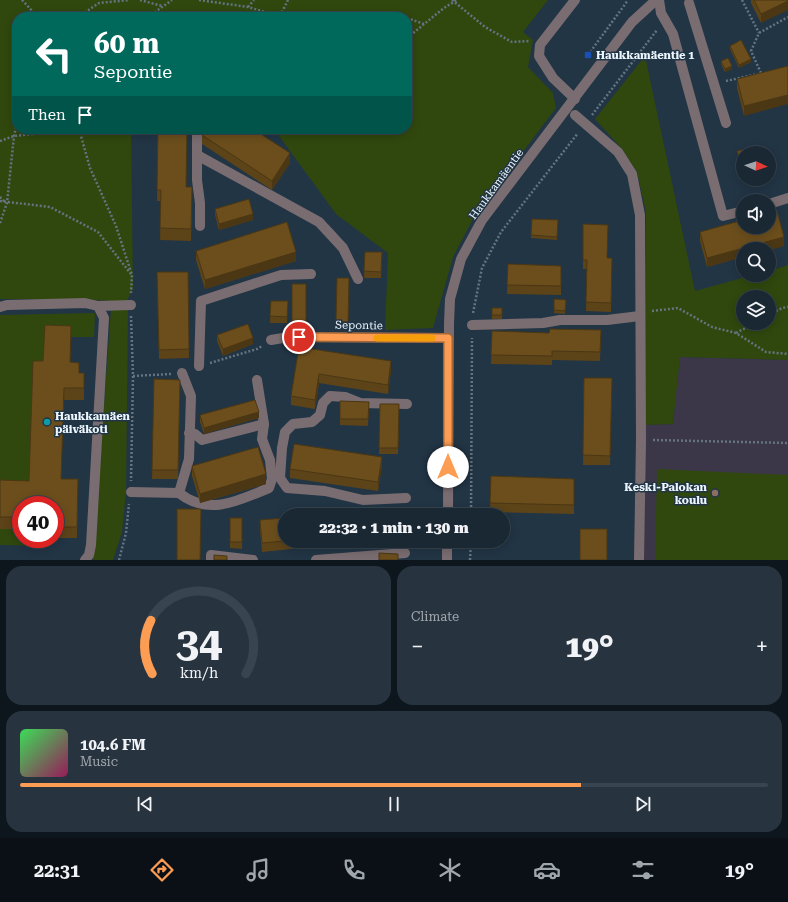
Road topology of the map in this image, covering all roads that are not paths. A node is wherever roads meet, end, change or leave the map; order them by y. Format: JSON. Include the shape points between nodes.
{"nodes":[{"id":1,"x":575,"y":0,"type":"edge"},
{"id":2,"x":656,"y":0,"type":"edge"},
{"id":3,"x":659,"y":0,"type":"edge"},
{"id":4,"x":689,"y":3,"type":"dead end"},
{"id":5,"x":575,"y":98,"type":"junction"},
{"id":6,"x":575,"y":115,"type":"dead end"},
{"id":7,"x":726,"y":123,"type":"dead end"},
{"id":8,"x":197,"y":134,"type":"edge"},
{"id":9,"x":197,"y":155,"type":"junction"},
{"id":10,"x":788,"y":198,"type":"edge"},
{"id":11,"x":776,"y":202,"type":"edge"},
{"id":12,"x":736,"y":213,"type":"edge"},
{"id":13,"x":200,"y":226,"type":"dead end"},
{"id":14,"x":311,"y":274,"type":"dead end"},
{"id":15,"x":358,"y":279,"type":"dead end"},
{"id":16,"x":130,"y":301,"type":"road end"},
{"id":17,"x":98,"y":306,"type":"junction"},
{"id":18,"x":0,"y":307,"type":"edge"},
{"id":19,"x":640,"y":314,"type":"junction"},
{"id":20,"x":472,"y":325,"type":"road end"},
{"id":21,"x":448,"y":338,"type":"junction"},
{"id":22,"x":271,"y":340,"type":"dead end"},
{"id":23,"x":199,"y":366,"type":"dead end"},
{"id":24,"x":182,"y":373,"type":"dead end"},
{"id":25,"x":257,"y":380,"type":"dead end"},
{"id":26,"x":407,"y":404,"type":"dead end"},
{"id":27,"x":264,"y":424,"type":"junction"},
{"id":28,"x":189,"y":433,"type":"junction"},
{"id":29,"x":131,"y":492,"type":"road end"},
{"id":30,"x":179,"y":493,"type":"junction"},
{"id":31,"x":406,"y":498,"type":"dead end"},
{"id":32,"x":448,"y":508,"type":"edge"},
{"id":33,"x":447,"y":548,"type":"edge"},
{"id":34,"x":406,"y":553,"type":"dead end"},
{"id":35,"x":85,"y":560,"type":"edge"},
{"id":36,"x":210,"y":560,"type":"edge"},
{"id":37,"x":253,"y":560,"type":"edge"},
{"id":38,"x":316,"y":560,"type":"edge"},
{"id":39,"x":447,"y":560,"type":"edge"},
{"id":40,"x":639,"y":560,"type":"edge"}],
"edges":[{"from":1,"to":5,"type":"street","via":[[541,42],[539,56],[553,78]]},
{"from":2,"to":5,"type":"street","name":"Haukkamäentie","via":[[632,22]]},
{"from":3,"to":12,"type":"street","via":[[661,13],[673,34],[723,216]]},
{"from":4,"to":7,"type":"street"},
{"from":5,"to":21,"type":"street","name":"Haukkamäentie","via":[[482,220],[461,259],[450,300]]},
{"from":6,"to":19,"type":"street","via":[[618,152],[632,174],[640,215]]},
{"from":8,"to":9,"type":"street"},
{"from":9,"to":13,"type":"street"},
{"from":9,"to":15,"type":"street","via":[[319,222],[343,248]]},
{"from":10,"to":11,"type":"street"},
{"from":14,"to":23,"type":"street","via":[[281,275],[201,301]]},
{"from":16,"to":17,"type":"street"},
{"from":17,"to":18,"type":"street","via":[[80,303]]},
{"from":17,"to":35,"type":"street","via":[[104,318],[104,330],[91,545]]},
{"from":19,"to":20,"type":"street","via":[[607,320]]},
{"from":19,"to":40,"type":"street"},
{"from":21,"to":22,"type":"street","name":"Sepontie","via":[[289,337]]},
{"from":21,"to":32,"type":"street","name":"Haukkamäentie"},
{"from":24,"to":28,"type":"street","via":[[191,396]]},
{"from":25,"to":27,"type":"street"},
{"from":26,"to":31,"type":"street","via":[[360,403],[345,397],[330,396],[323,404],[320,415],[312,422],[293,424],[285,432],[280,478],[287,488],[325,491],[363,500]]},
{"from":27,"to":28,"type":"street","via":[[202,440]]},
{"from":27,"to":30,"type":"street","via":[[262,440],[270,460],[272,479],[269,488],[227,505],[200,504],[188,500]]},
{"from":28,"to":30,"type":"street","via":[[189,459]]},
{"from":29,"to":30,"type":"street"},
{"from":33,"to":39,"type":"street"},
{"from":34,"to":38,"type":"street"},
{"from":36,"to":37,"type":"street","via":[[211,555]]}]}
